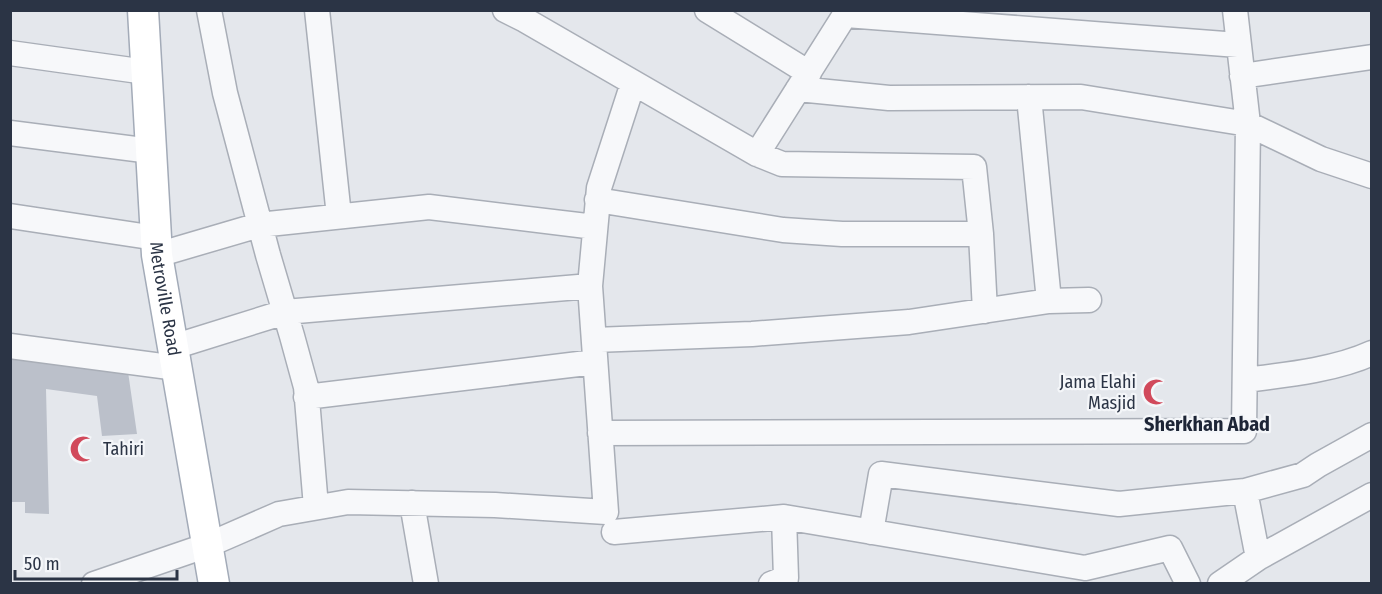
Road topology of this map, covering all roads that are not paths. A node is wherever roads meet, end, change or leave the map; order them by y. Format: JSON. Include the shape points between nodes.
{"nodes":[{"id":1,"x":142,"y":10,"type":"edge"},
{"id":2,"x":209,"y":10,"type":"edge"},
{"id":3,"x":317,"y":10,"type":"edge"},
{"id":4,"x":505,"y":10,"type":"edge"},
{"id":5,"x":707,"y":10,"type":"edge"},
{"id":6,"x":1235,"y":10,"type":"edge"},
{"id":7,"x":847,"y":13,"type":"edge"},
{"id":8,"x":1238,"y":45,"type":"junction"},
{"id":9,"x":10,"y":53,"type":"edge"},
{"id":10,"x":1371,"y":57,"type":"edge"},
{"id":11,"x":146,"y":72,"type":"junction"},
{"id":12,"x":1242,"y":76,"type":"junction"},
{"id":13,"x":803,"y":81,"type":"junction"},
{"id":14,"x":633,"y":83,"type":"junction"},
{"id":15,"x":1029,"y":97,"type":"junction"},
{"id":16,"x":1248,"y":124,"type":"junction"},
{"id":17,"x":10,"y":133,"type":"edge"},
{"id":18,"x":151,"y":151,"type":"junction"},
{"id":19,"x":757,"y":154,"type":"junction"},
{"id":20,"x":1371,"y":176,"type":"edge"},
{"id":21,"x":597,"y":200,"type":"junction"},
{"id":22,"x":10,"y":216,"type":"edge"},
{"id":23,"x":339,"y":216,"type":"junction"},
{"id":24,"x":260,"y":225,"type":"junction"},
{"id":25,"x":595,"y":227,"type":"junction"},
{"id":26,"x":981,"y":234,"type":"junction"},
{"id":27,"x":157,"y":246,"type":"junction"},
{"id":28,"x":590,"y":286,"type":"junction"},
{"id":29,"x":1089,"y":300,"type":"dead end"},
{"id":30,"x":1049,"y":301,"type":"junction"},
{"id":31,"x":985,"y":311,"type":"junction"},
{"id":32,"x":285,"y":312,"type":"junction"},
{"id":33,"x":10,"y":346,"type":"edge"},
{"id":34,"x":594,"y":351,"type":"junction"},
{"id":35,"x":1371,"y":353,"type":"edge"},
{"id":36,"x":175,"y":358,"type":"junction"},
{"id":37,"x":1245,"y":380,"type":"junction"},
{"id":38,"x":306,"y":397,"type":"junction"},
{"id":39,"x":600,"y":433,"type":"junction"},
{"id":40,"x":1371,"y":435,"type":"edge"},
{"id":41,"x":1245,"y":491,"type":"junction"},
{"id":42,"x":1371,"y":495,"type":"edge"},
{"id":43,"x":412,"y":503,"type":"junction"},
{"id":44,"x":316,"y":507,"type":"junction"},
{"id":45,"x":784,"y":517,"type":"junction"},
{"id":46,"x":614,"y":532,"type":"dead end"},
{"id":47,"x":871,"y":532,"type":"junction"},
{"id":48,"x":208,"y":545,"type":"junction"},
{"id":49,"x":1258,"y":558,"type":"junction"},
{"id":50,"x":1115,"y":572,"type":"edge"},
{"id":51,"x":784,"y":582,"type":"edge"},
{"id":52,"x":94,"y":584,"type":"edge"},
{"id":53,"x":214,"y":584,"type":"edge"},
{"id":54,"x":426,"y":584,"type":"edge"},
{"id":55,"x":1188,"y":584,"type":"edge"},
{"id":56,"x":1220,"y":584,"type":"edge"}],
"edges":[{"from":1,"to":11,"type":"main road","name":"Metroville Road"},
{"from":2,"to":24,"type":"street","via":[[225,93]]},
{"from":3,"to":23,"type":"street"},
{"from":4,"to":14,"type":"street"},
{"from":5,"to":13,"type":"street"},
{"from":6,"to":8,"type":"street"},
{"from":7,"to":8,"type":"street"},
{"from":7,"to":13,"type":"street"},
{"from":8,"to":12,"type":"street"},
{"from":9,"to":11,"type":"street"},
{"from":10,"to":12,"type":"street"},
{"from":11,"to":18,"type":"main road","name":"Metroville Road"},
{"from":12,"to":16,"type":"street"},
{"from":13,"to":15,"type":"street","via":[[889,98]]},
{"from":13,"to":19,"type":"street"},
{"from":14,"to":19,"type":"street"},
{"from":14,"to":21,"type":"street"},
{"from":15,"to":16,"type":"street","via":[[1081,97]]},
{"from":15,"to":30,"type":"street"},
{"from":16,"to":20,"type":"street","via":[[1321,159]]},
{"from":16,"to":37,"type":"street"},
{"from":17,"to":18,"type":"street"},
{"from":18,"to":27,"type":"main road","name":"Metroville Road"},
{"from":19,"to":26,"type":"street","via":[[782,164],[974,166]]},
{"from":21,"to":25,"type":"street"},
{"from":21,"to":26,"type":"street","via":[[783,230]]},
{"from":22,"to":27,"type":"street"},
{"from":23,"to":24,"type":"street"},
{"from":23,"to":25,"type":"street","via":[[429,207]]},
{"from":24,"to":27,"type":"street"},
{"from":24,"to":32,"type":"street"},
{"from":25,"to":28,"type":"street"},
{"from":26,"to":31,"type":"street"},
{"from":27,"to":36,"type":"main road","name":"Metroville Road"},
{"from":28,"to":32,"type":"street"},
{"from":28,"to":34,"type":"street"},
{"from":29,"to":30,"type":"street"},
{"from":30,"to":31,"type":"street"},
{"from":31,"to":34,"type":"street","via":[[909,322]]},
{"from":32,"to":36,"type":"street"},
{"from":32,"to":38,"type":"street"},
{"from":33,"to":36,"type":"street"},
{"from":34,"to":38,"type":"street"},
{"from":34,"to":39,"type":"street"},
{"from":35,"to":37,"type":"street","via":[[1296,374]]},
{"from":36,"to":48,"type":"main road","name":"Metroville Road"},
{"from":37,"to":39,"type":"street","via":[[1245,431]]},
{"from":38,"to":44,"type":"street"},
{"from":39,"to":43,"type":"street","via":[[606,512]]},
{"from":40,"to":41,"type":"street","via":[[1303,475]]},
{"from":41,"to":47,"type":"street","via":[[1119,504],[881,474]]},
{"from":41,"to":49,"type":"street"},
{"from":42,"to":49,"type":"street"},
{"from":43,"to":44,"type":"street","via":[[348,502]]},
{"from":43,"to":54,"type":"street"},
{"from":44,"to":48,"type":"street","via":[[279,514]]},
{"from":45,"to":46,"type":"street"},
{"from":45,"to":47,"type":"street"},
{"from":45,"to":51,"type":"street"},
{"from":47,"to":50,"type":"street"},
{"from":48,"to":52,"type":"street"},
{"from":48,"to":53,"type":"main road","name":"Metroville Road"},
{"from":49,"to":56,"type":"street"},
{"from":50,"to":55,"type":"street","via":[[1170,548]]}]}
